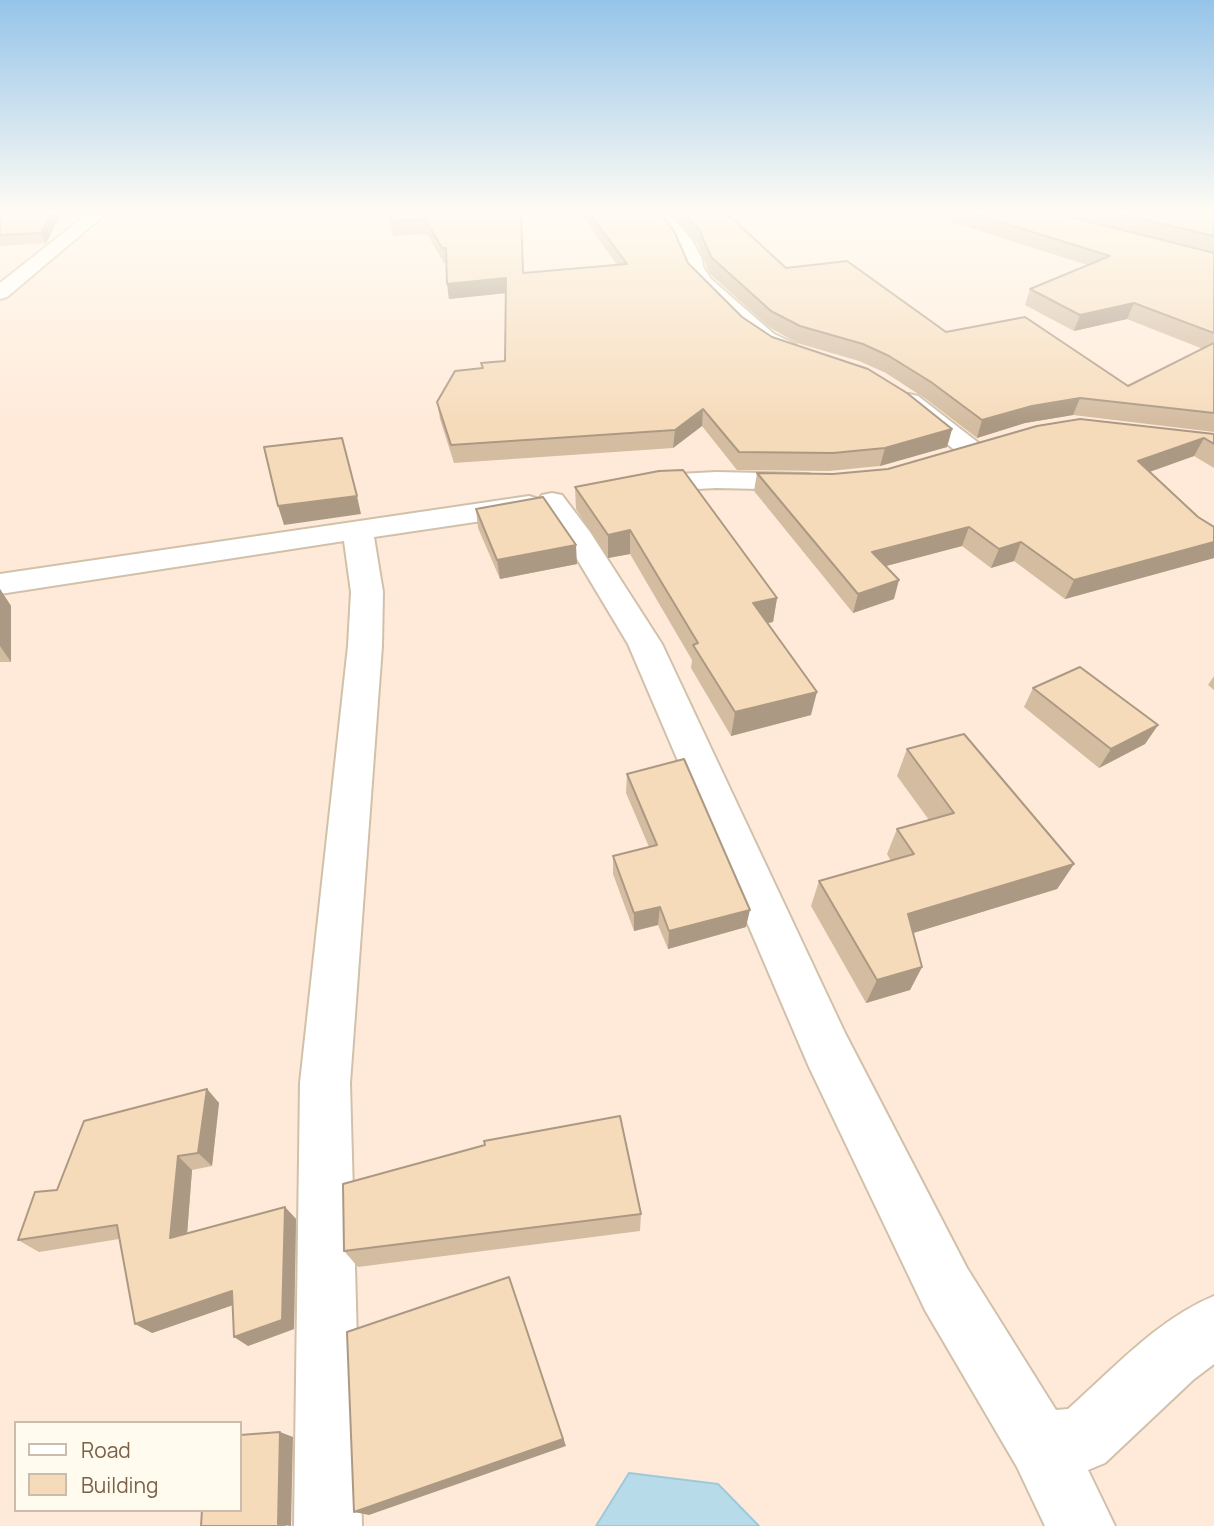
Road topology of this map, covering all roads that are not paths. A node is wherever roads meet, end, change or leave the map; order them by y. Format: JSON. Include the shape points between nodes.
{"nodes":[{"id":1,"x":704,"y":282,"type":"edge"},
{"id":2,"x":806,"y":356,"type":"edge"},
{"id":3,"x":895,"y":392,"type":"edge"},
{"id":4,"x":970,"y":450,"type":"edge"},
{"id":5,"x":828,"y":482,"type":"edge"},
{"id":6,"x":619,"y":488,"type":"edge"},
{"id":7,"x":358,"y":533,"type":"junction"},
{"id":8,"x":0,"y":584,"type":"edge"},
{"id":9,"x":1214,"y":1326,"type":"edge"},
{"id":10,"x":1040,"y":1444,"type":"junction"},
{"id":11,"x":328,"y":1526,"type":"edge"},
{"id":12,"x":1081,"y":1526,"type":"edge"}],
"edges":[{"from":1,"to":2,"type":"street","via":[[765,339]]},
{"from":3,"to":4,"type":"street"},
{"from":5,"to":6,"type":"street","via":[[716,480]]},
{"from":7,"to":8,"type":"street"},
{"from":7,"to":10,"type":"street","via":[[565,498],[579,538],[645,644],[827,1050],[946,1289]]},
{"from":7,"to":11,"type":"street","via":[[367,592],[365,646],[325,1083]]},
{"from":9,"to":10,"type":"street","via":[[1171,1358],[1082,1440]]},
{"from":10,"to":12,"type":"street"}]}
